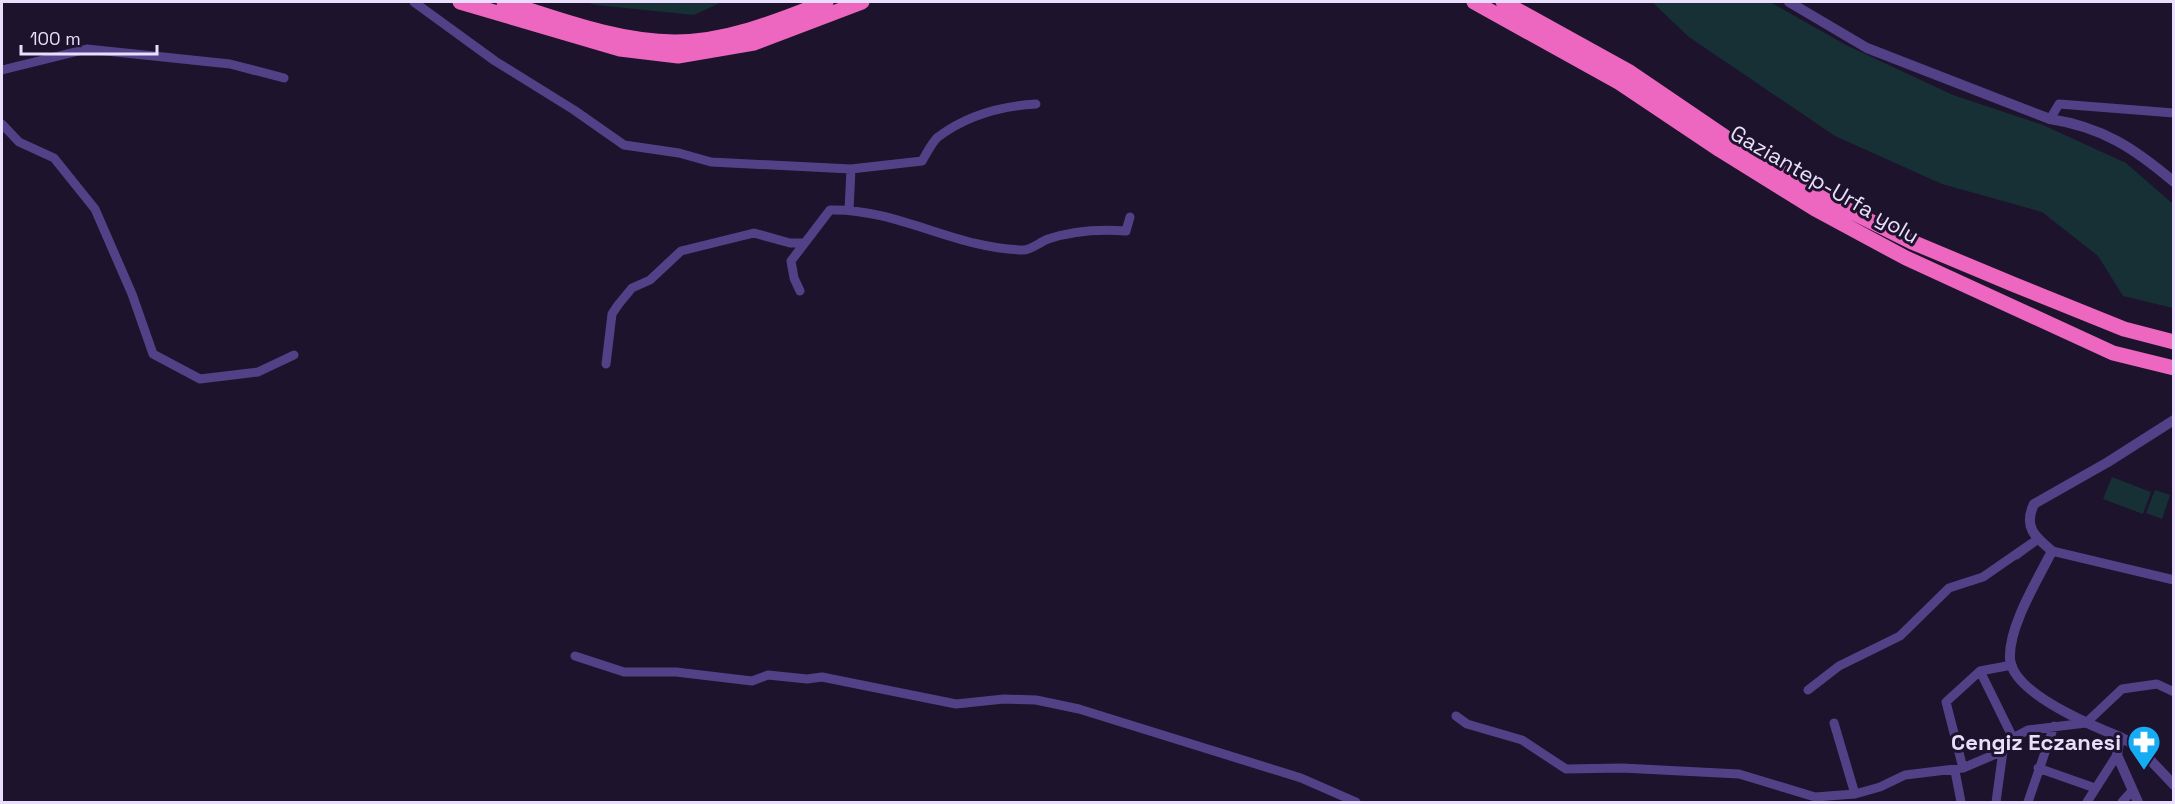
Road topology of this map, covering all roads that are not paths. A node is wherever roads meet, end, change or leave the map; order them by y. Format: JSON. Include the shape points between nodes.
{"nodes":[{"id":1,"x":414,"y":2,"type":"edge"},
{"id":2,"x":460,"y":2,"type":"edge"},
{"id":3,"x":504,"y":2,"type":"edge"},
{"id":4,"x":826,"y":2,"type":"edge"},
{"id":5,"x":862,"y":2,"type":"edge"},
{"id":6,"x":1474,"y":2,"type":"edge"},
{"id":7,"x":1503,"y":2,"type":"edge"},
{"id":8,"x":1789,"y":2,"type":"edge"},
{"id":9,"x":2,"y":70,"type":"edge"},
{"id":10,"x":284,"y":78,"type":"dead end"},
{"id":11,"x":1036,"y":104,"type":"dead end"},
{"id":12,"x":2174,"y":113,"type":"edge"},
{"id":13,"x":2050,"y":119,"type":"junction"},
{"id":14,"x":2,"y":124,"type":"edge"},
{"id":15,"x":851,"y":169,"type":"junction"},
{"id":16,"x":2174,"y":182,"type":"edge"},
{"id":17,"x":849,"y":210,"type":"junction"},
{"id":18,"x":1130,"y":217,"type":"dead end"},
{"id":19,"x":802,"y":243,"type":"junction"},
{"id":20,"x":800,"y":291,"type":"dead end"},
{"id":21,"x":2174,"y":342,"type":"edge"},
{"id":22,"x":294,"y":355,"type":"dead end"},
{"id":23,"x":606,"y":364,"type":"dead end"},
{"id":24,"x":2174,"y":368,"type":"edge"},
{"id":25,"x":2174,"y":420,"type":"edge"},
{"id":26,"x":2038,"y":539,"type":"junction"},
{"id":27,"x":2052,"y":551,"type":"junction"},
{"id":28,"x":2016,"y":555,"type":"dead end"},
{"id":29,"x":2174,"y":580,"type":"edge"},
{"id":30,"x":575,"y":656,"type":"dead end"},
{"id":31,"x":2012,"y":665,"type":"junction"},
{"id":32,"x":1980,"y":671,"type":"junction"},
{"id":33,"x":1808,"y":690,"type":"dead end"},
{"id":34,"x":2174,"y":692,"type":"edge"},
{"id":35,"x":1456,"y":716,"type":"dead end"},
{"id":36,"x":1834,"y":723,"type":"dead end"},
{"id":37,"x":2086,"y":723,"type":"junction"},
{"id":38,"x":2054,"y":726,"type":"junction"},
{"id":39,"x":2120,"y":736,"type":"junction"},
{"id":40,"x":2013,"y":738,"type":"junction"},
{"id":41,"x":2003,"y":751,"type":"junction"},
{"id":42,"x":2118,"y":755,"type":"junction"},
{"id":43,"x":2038,"y":768,"type":"junction"},
{"id":44,"x":1959,"y":769,"type":"junction"},
{"id":45,"x":2174,"y":786,"type":"edge"},
{"id":46,"x":2095,"y":788,"type":"junction"},
{"id":47,"x":2132,"y":791,"type":"junction"},
{"id":48,"x":1855,"y":794,"type":"junction"},
{"id":49,"x":1356,"y":802,"type":"edge"},
{"id":50,"x":1960,"y":802,"type":"edge"},
{"id":51,"x":1996,"y":802,"type":"edge"},
{"id":52,"x":2028,"y":802,"type":"edge"},
{"id":53,"x":2087,"y":802,"type":"edge"},
{"id":54,"x":2122,"y":802,"type":"edge"},
{"id":55,"x":2138,"y":802,"type":"edge"}],
"edges":[{"from":1,"to":15,"type":"street","via":[[485,54],[624,145],[711,162]]},
{"from":2,"to":5,"type":"highway","via":[[620,49],[678,56],[754,43]]},
{"from":3,"to":4,"type":"highway","via":[[623,36],[678,42],[751,30]]},
{"from":6,"to":24,"type":"highway","name":"Gaziantep-Urfa yolu","via":[[1620,83],[1815,209],[1906,258],[2113,353]]},
{"from":7,"to":21,"type":"highway","name":"Gaziantep-Urfa yolu","via":[[1628,72],[1822,197],[1912,242],[2004,280],[2124,329]]},
{"from":8,"to":13,"type":"street","via":[[1868,48]]},
{"from":9,"to":10,"type":"street","via":[[87,49],[230,64]]},
{"from":11,"to":15,"type":"street","via":[[1010,106],[968,120],[936,138],[922,161]]},
{"from":12,"to":13,"type":"street","via":[[2059,104]]},
{"from":13,"to":16,"type":"street","via":[[2074,123],[2111,138],[2143,155]]},
{"from":14,"to":22,"type":"street","via":[[19,142],[54,159],[95,209],[153,354],[200,379],[258,372]]},
{"from":15,"to":17,"type":"street"},
{"from":17,"to":18,"type":"street","via":[[892,218],[954,240],[1025,250],[1072,233],[1126,231]]},
{"from":17,"to":19,"type":"street","via":[[830,210]]},
{"from":19,"to":20,"type":"street","via":[[791,261]]},
{"from":19,"to":23,"type":"street","via":[[754,233],[681,251],[650,280],[632,288],[612,314]]},
{"from":25,"to":26,"type":"street","via":[[2034,504],[2028,516],[2031,532]]},
{"from":26,"to":27,"type":"street"},
{"from":26,"to":28,"type":"street"},
{"from":26,"to":33,"type":"street","via":[[1983,578],[1949,588],[1900,636],[1839,666]]},
{"from":27,"to":29,"type":"street"},
{"from":27,"to":31,"type":"street","via":[[2022,613],[2010,658]]},
{"from":30,"to":49,"type":"street","via":[[624,672],[676,672],[752,681],[768,675],[822,677],[956,704],[1036,700],[1141,726],[1301,778]]},
{"from":31,"to":32,"type":"street"},
{"from":31,"to":37,"type":"street","via":[[2015,675],[2028,688]]},
{"from":32,"to":40,"type":"street"},
{"from":32,"to":44,"type":"street","via":[[1946,702]]},
{"from":34,"to":37,"type":"street","via":[[2157,684],[2122,689]]},
{"from":35,"to":48,"type":"street","via":[[1467,724],[1522,740],[1566,769],[1739,774],[1815,797]]},
{"from":36,"to":48,"type":"street"},
{"from":37,"to":38,"type":"street"},
{"from":37,"to":39,"type":"street"},
{"from":38,"to":40,"type":"street","via":[[2028,730]]},
{"from":38,"to":43,"type":"street"},
{"from":39,"to":42,"type":"street"},
{"from":39,"to":45,"type":"street","via":[[2137,746]]},
{"from":40,"to":41,"type":"street"},
{"from":41,"to":44,"type":"street"},
{"from":41,"to":51,"type":"street"},
{"from":42,"to":46,"type":"street"},
{"from":42,"to":47,"type":"street"},
{"from":43,"to":46,"type":"street"},
{"from":43,"to":52,"type":"street"},
{"from":44,"to":48,"type":"street","via":[[1905,775]]},
{"from":44,"to":50,"type":"street"},
{"from":46,"to":53,"type":"street"},
{"from":47,"to":54,"type":"street"},
{"from":47,"to":55,"type":"street"}]}
